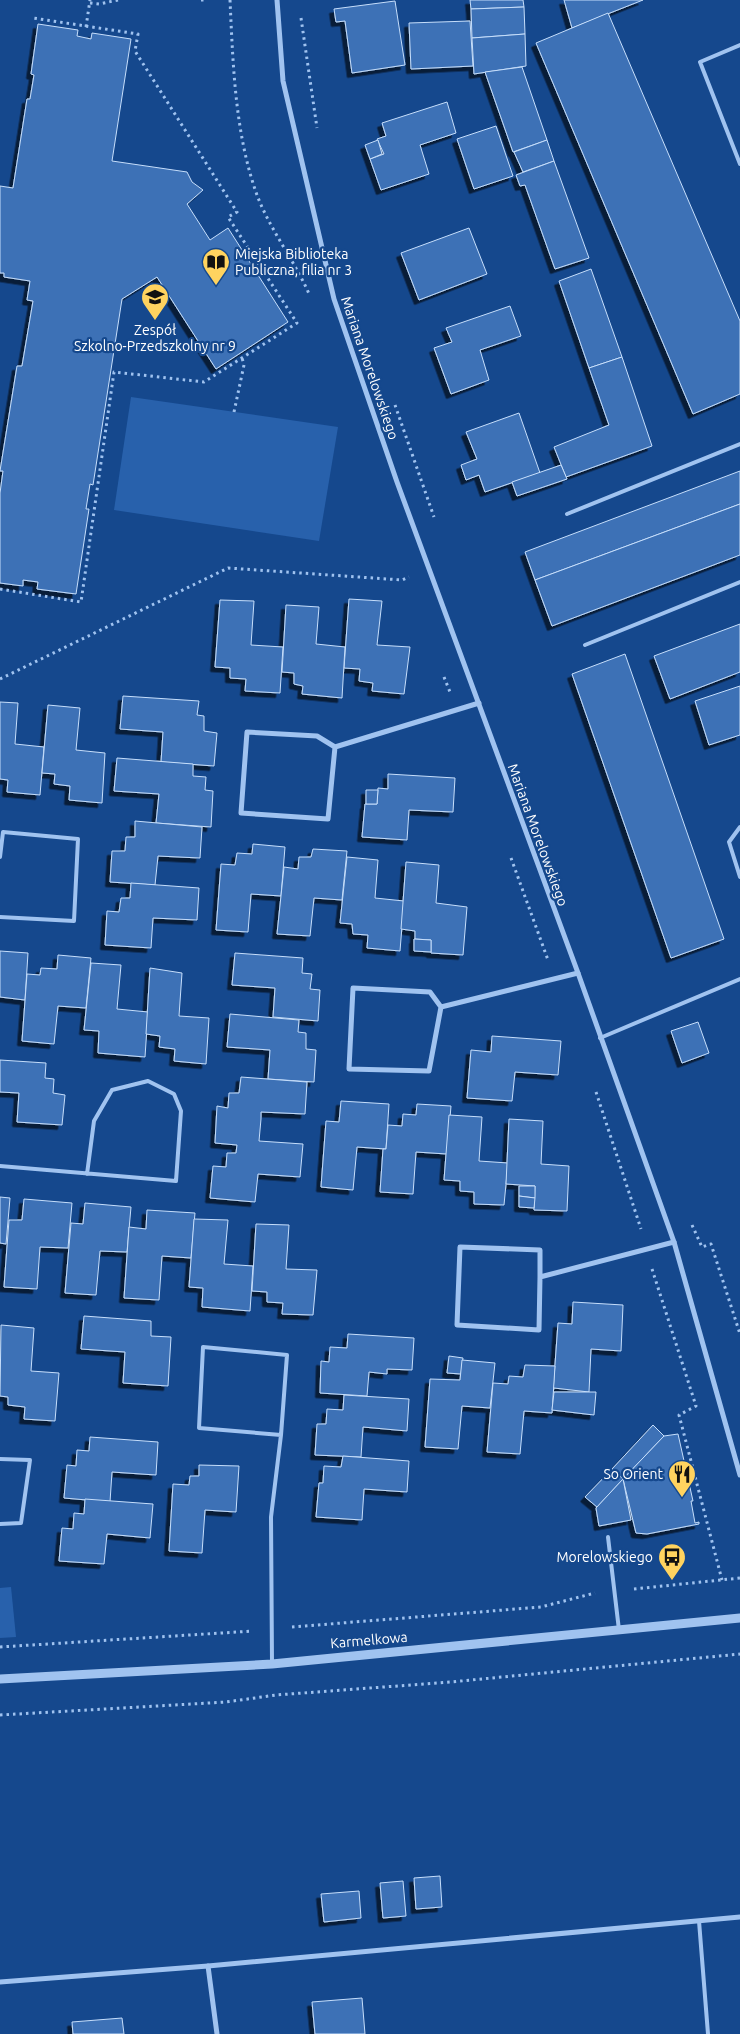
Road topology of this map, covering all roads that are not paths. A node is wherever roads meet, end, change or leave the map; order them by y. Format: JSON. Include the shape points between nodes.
{"nodes":[{"id":1,"x":277,"y":0,"type":"edge"},
{"id":2,"x":740,"y":45,"type":"edge"},
{"id":3,"x":740,"y":164,"type":"edge"},
{"id":4,"x":740,"y":444,"type":"edge"},
{"id":5,"x":568,"y":514,"type":"dead end"},
{"id":6,"x":740,"y":582,"type":"edge"},
{"id":7,"x":585,"y":645,"type":"dead end"},
{"id":8,"x":479,"y":703,"type":"junction"},
{"id":9,"x":335,"y":747,"type":"junction"},
{"id":10,"x":740,"y":827,"type":"edge"},
{"id":11,"x":0,"y":857,"type":"edge"},
{"id":12,"x":740,"y":877,"type":"edge"},
{"id":13,"x":0,"y":916,"type":"edge"},
{"id":14,"x":578,"y":974,"type":"junction"},
{"id":15,"x":740,"y":979,"type":"edge"},
{"id":16,"x":441,"y":1007,"type":"junction"},
{"id":17,"x":600,"y":1038,"type":"junction"},
{"id":18,"x":0,"y":1166,"type":"edge"},
{"id":19,"x":87,"y":1174,"type":"junction"},
{"id":20,"x":674,"y":1242,"type":"junction"},
{"id":21,"x":540,"y":1277,"type":"junction"},
{"id":22,"x":281,"y":1435,"type":"junction"},
{"id":23,"x":0,"y":1459,"type":"edge"},
{"id":24,"x":740,"y":1475,"type":"edge"},
{"id":25,"x":0,"y":1524,"type":"edge"},
{"id":26,"x":608,"y":1537,"type":"dead end"},
{"id":27,"x":740,"y":1618,"type":"edge"},
{"id":28,"x":619,"y":1630,"type":"junction"},
{"id":29,"x":272,"y":1664,"type":"junction"},
{"id":30,"x":0,"y":1679,"type":"edge"},
{"id":31,"x":740,"y":1917,"type":"edge"},
{"id":32,"x":699,"y":1921,"type":"junction"},
{"id":33,"x":208,"y":1966,"type":"junction"},
{"id":34,"x":0,"y":1982,"type":"edge"},
{"id":35,"x":217,"y":2034,"type":"edge"},
{"id":36,"x":708,"y":2034,"type":"edge"}],
"edges":[{"from":1,"to":8,"type":"street","name":"Mariana Morelowskiego","via":[[283,81],[328,279],[397,482]]},
{"from":2,"to":3,"type":"lane","via":[[700,62]]},
{"from":4,"to":5,"type":"lane"},
{"from":6,"to":7,"type":"lane"},
{"from":8,"to":9,"type":"street"},
{"from":8,"to":14,"type":"street","name":"Mariana Morelowskiego"},
{"from":9,"to":9,"type":"street","via":[[317,736],[247,732],[241,813],[328,819]]},
{"from":10,"to":12,"type":"lane","via":[[729,842]]},
{"from":11,"to":13,"type":"lane","via":[[3,832],[78,839],[74,922]]},
{"from":14,"to":16,"type":"street"},
{"from":14,"to":17,"type":"street","name":"Mariana Morelowskiego"},
{"from":15,"to":17,"type":"lane"},
{"from":16,"to":16,"type":"street","via":[[430,992],[353,988],[349,1069],[429,1071]]},
{"from":17,"to":20,"type":"street","name":"Mariana Morelowskiego"},
{"from":18,"to":19,"type":"lane"},
{"from":19,"to":19,"type":"lane","via":[[176,1181],[181,1111],[174,1094],[148,1081],[112,1090],[94,1121]]},
{"from":20,"to":21,"type":"street"},
{"from":20,"to":24,"type":"street","name":"Mariana Morelowskiego"},
{"from":21,"to":21,"type":"street","via":[[540,1250],[460,1247],[457,1325],[539,1330]]},
{"from":22,"to":22,"type":"lane","via":[[287,1355],[203,1347],[199,1428]]},
{"from":22,"to":29,"type":"lane","via":[[271,1517]]},
{"from":23,"to":25,"type":"lane","via":[[30,1460],[21,1523]]},
{"from":26,"to":28,"type":"lane"},
{"from":27,"to":28,"type":"street","name":"Karmelkowa"},
{"from":28,"to":29,"type":"street","name":"Karmelkowa"},
{"from":29,"to":30,"type":"street","name":"Karmelkowa"},
{"from":31,"to":32,"type":"street"},
{"from":32,"to":33,"type":"street"},
{"from":32,"to":36,"type":"lane"},
{"from":33,"to":34,"type":"street"},
{"from":33,"to":35,"type":"street"}]}
